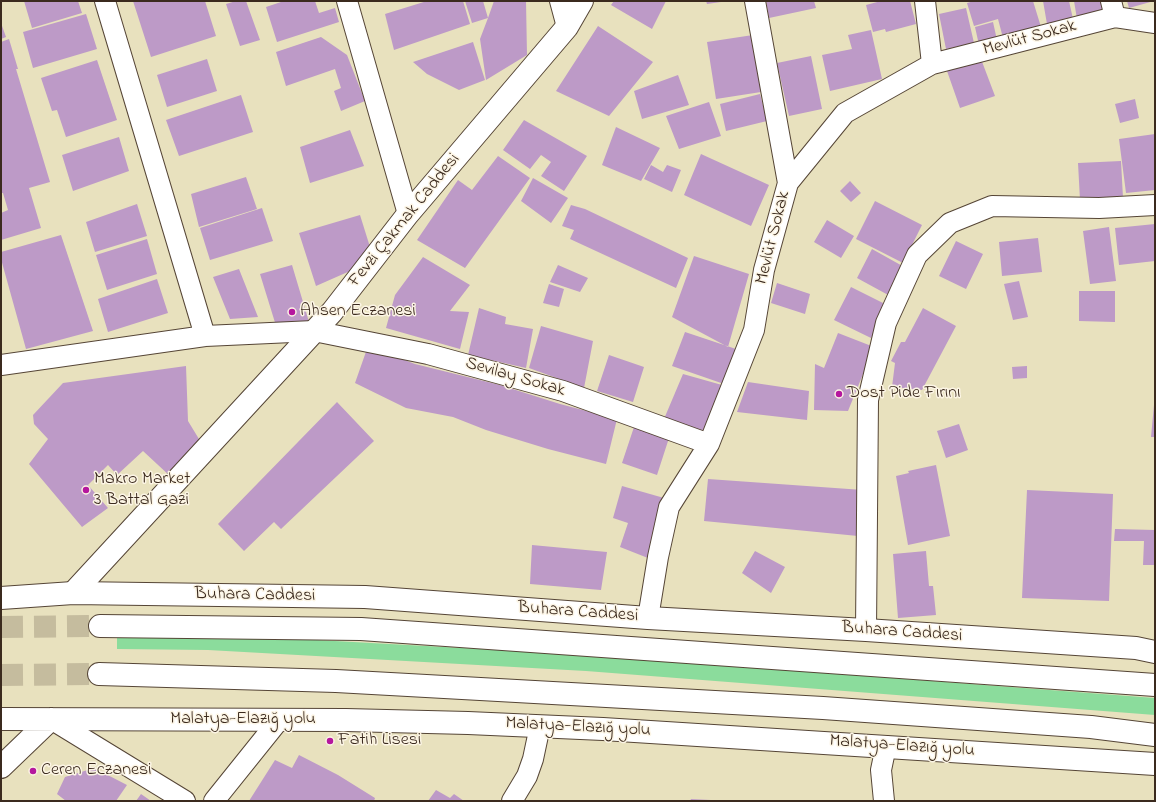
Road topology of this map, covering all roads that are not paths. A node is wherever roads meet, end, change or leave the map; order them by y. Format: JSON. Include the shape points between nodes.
{"nodes":[{"id":1,"x":105,"y":1,"type":"edge"},
{"id":2,"x":347,"y":1,"type":"edge"},
{"id":3,"x":560,"y":1,"type":"edge"},
{"id":4,"x":582,"y":1,"type":"edge"},
{"id":5,"x":755,"y":1,"type":"edge"},
{"id":6,"x":924,"y":1,"type":"edge"},
{"id":7,"x":1113,"y":9,"type":"edge"},
{"id":8,"x":1155,"y":23,"type":"edge"},
{"id":9,"x":567,"y":26,"type":"junction"},
{"id":10,"x":932,"y":64,"type":"junction"},
{"id":11,"x":788,"y":184,"type":"junction"},
{"id":12,"x":1155,"y":204,"type":"edge"},
{"id":13,"x":408,"y":214,"type":"junction"},
{"id":14,"x":314,"y":331,"type":"junction"},
{"id":15,"x":205,"y":336,"type":"junction"},
{"id":16,"x":1,"y":365,"type":"edge"},
{"id":17,"x":710,"y":444,"type":"junction"},
{"id":18,"x":73,"y":593,"type":"junction"},
{"id":19,"x":1,"y":598,"type":"edge"},
{"id":20,"x":648,"y":618,"type":"junction"},
{"id":21,"x":100,"y":626,"type":"tunnel mouth"},
{"id":22,"x":866,"y":630,"type":"junction"},
{"id":23,"x":1155,"y":652,"type":"edge"},
{"id":24,"x":99,"y":674,"type":"tunnel mouth"},
{"id":25,"x":1155,"y":684,"type":"edge"},
{"id":26,"x":51,"y":719,"type":"junction"},
{"id":27,"x":1,"y":720,"type":"edge"},
{"id":28,"x":279,"y":720,"type":"junction"},
{"id":29,"x":540,"y":726,"type":"junction"},
{"id":30,"x":1155,"y":735,"type":"edge"},
{"id":31,"x":886,"y":746,"type":"junction"},
{"id":32,"x":1155,"y":764,"type":"edge"},
{"id":33,"x":1,"y":767,"type":"edge"},
{"id":34,"x":185,"y":801,"type":"edge"},
{"id":35,"x":214,"y":801,"type":"edge"},
{"id":36,"x":512,"y":801,"type":"edge"},
{"id":37,"x":884,"y":801,"type":"edge"}],
"edges":[{"from":1,"to":15,"type":"street"},
{"from":2,"to":13,"type":"street"},
{"from":3,"to":9,"type":"street"},
{"from":4,"to":9,"type":"main road","name":"Fevzi Çakmak Caddesi"},
{"from":5,"to":11,"type":"street"},
{"from":6,"to":10,"type":"street"},
{"from":7,"to":8,"type":"street","name":"Mevlüt Sokak"},
{"from":7,"to":10,"type":"street","name":"Mevlüt Sokak"},
{"from":9,"to":13,"type":"main road","name":"Fevzi Çakmak Caddesi"},
{"from":10,"to":11,"type":"street","name":"Mevlüt Sokak","via":[[845,112]]},
{"from":11,"to":17,"type":"street","name":"Mevlüt Sokak","via":[[764,270],[754,330]]},
{"from":12,"to":22,"type":"street","via":[[1099,208],[992,206],[950,223],[916,256],[886,323],[868,400]]},
{"from":13,"to":14,"type":"main road","name":"Fevzi Çakmak Caddesi","via":[[354,285]]},
{"from":14,"to":15,"type":"street","name":"Sevilay Sokak"},
{"from":14,"to":17,"type":"street","name":"Sevilay Sokak","via":[[428,354],[563,391]]},
{"from":14,"to":18,"type":"main road","name":"Fevzi Çakmak Caddesi"},
{"from":15,"to":16,"type":"street","name":"Sevilay Sokak"},
{"from":17,"to":20,"type":"street","name":"Mevlüt Sokak","via":[[669,507]]},
{"from":18,"to":19,"type":"main road","name":"Buhara Caddesi"},
{"from":18,"to":20,"type":"main road","name":"Buhara Caddesi","via":[[365,597]]},
{"from":20,"to":22,"type":"main road","name":"Buhara Caddesi"},
{"from":21,"to":25,"type":"main road","via":[[361,630]]},
{"from":22,"to":23,"type":"main road","name":"Buhara Caddesi"},
{"from":24,"to":30,"type":"main road","via":[[336,680],[823,708],[1091,727]]},
{"from":26,"to":27,"type":"main road","name":"Malatya-Elazığ yolu"},
{"from":26,"to":28,"type":"main road","name":"Malatya-Elazığ yolu"},
{"from":26,"to":33,"type":"main road"},
{"from":26,"to":34,"type":"street"},
{"from":28,"to":29,"type":"main road","name":"Malatya-Elazığ yolu"},
{"from":28,"to":35,"type":"street"},
{"from":29,"to":31,"type":"main road","name":"Malatya-Elazığ yolu"},
{"from":29,"to":36,"type":"street","via":[[527,776]]},
{"from":31,"to":32,"type":"main road","name":"Malatya-Elazığ yolu"},
{"from":31,"to":37,"type":"street","via":[[881,770]]}]}
